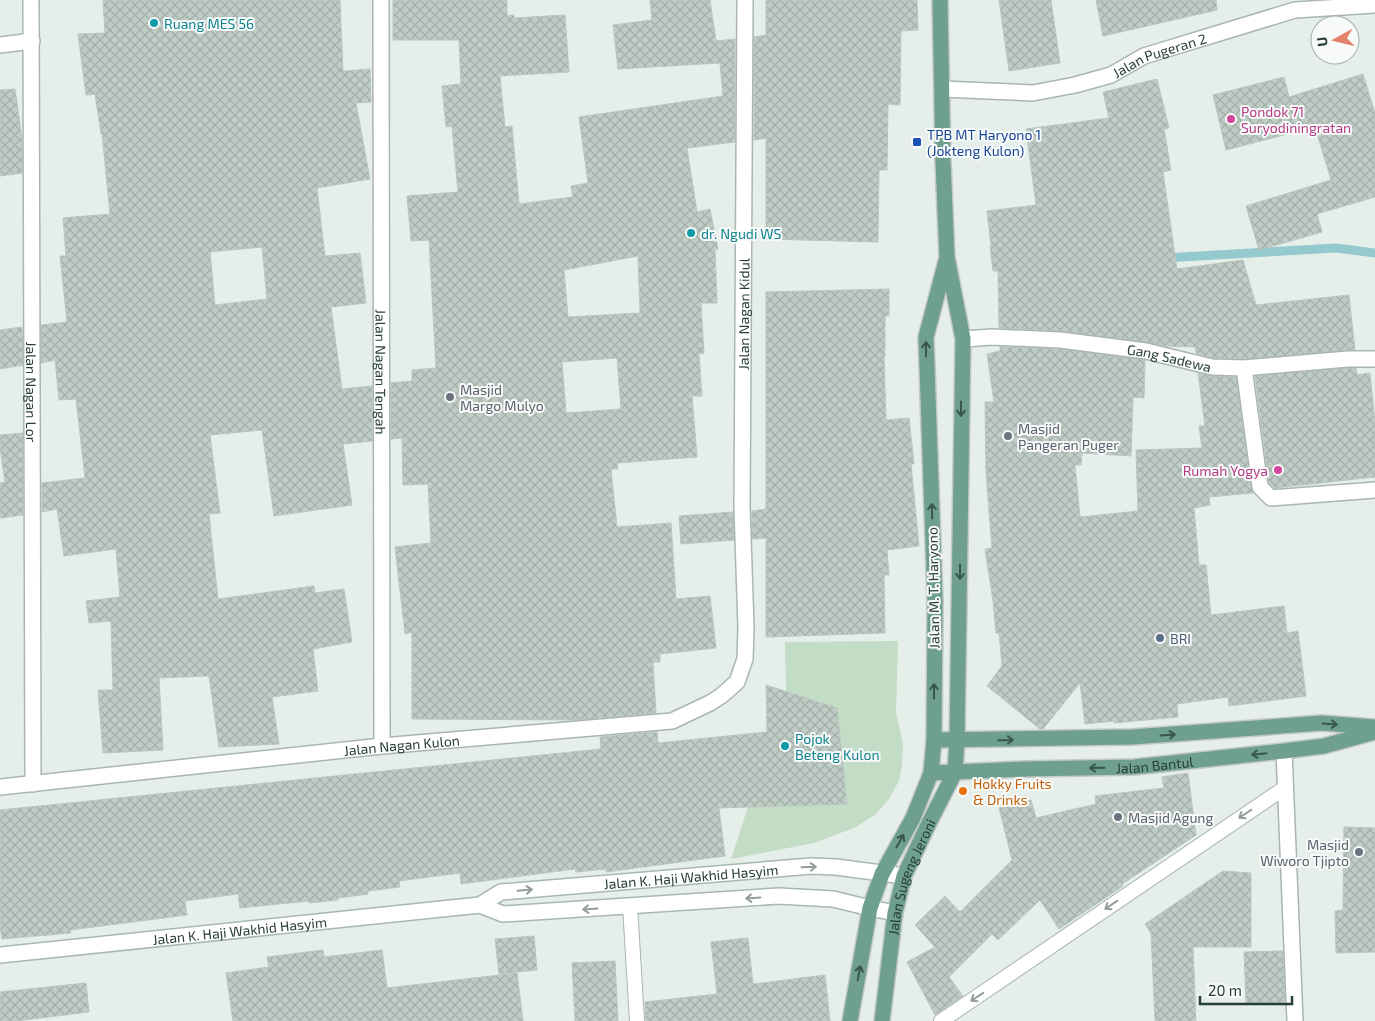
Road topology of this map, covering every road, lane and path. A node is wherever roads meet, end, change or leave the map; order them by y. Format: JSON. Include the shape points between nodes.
{"nodes":[{"id":1,"x":31,"y":0,"type":"edge"},
{"id":2,"x":381,"y":0,"type":"edge"},
{"id":3,"x":745,"y":0,"type":"edge"},
{"id":4,"x":940,"y":0,"type":"edge"},
{"id":5,"x":1375,"y":5,"type":"edge"},
{"id":6,"x":32,"y":41,"type":"junction"},
{"id":7,"x":0,"y":45,"type":"edge"},
{"id":8,"x":942,"y":89,"type":"junction"},
{"id":9,"x":947,"y":257,"type":"junction"},
{"id":10,"x":963,"y":339,"type":"junction"},
{"id":11,"x":1375,"y":359,"type":"edge"},
{"id":12,"x":1244,"y":368,"type":"junction"},
{"id":13,"x":1375,"y":490,"type":"edge"},
{"id":14,"x":746,"y":627,"type":"joint"},
{"id":15,"x":1375,"y":727,"type":"edge"},
{"id":16,"x":1375,"y":732,"type":"edge"},
{"id":17,"x":934,"y":740,"type":"junction"},
{"id":18,"x":957,"y":740,"type":"junction"},
{"id":19,"x":382,"y":746,"type":"junction"},
{"id":20,"x":1284,"y":751,"type":"junction"},
{"id":21,"x":956,"y":772,"type":"junction"},
{"id":22,"x":931,"y":773,"type":"junction"},
{"id":23,"x":33,"y":784,"type":"junction"},
{"id":24,"x":0,"y":787,"type":"edge"},
{"id":25,"x":1286,"y":787,"type":"junction"},
{"id":26,"x":882,"y":874,"type":"junction"},
{"id":27,"x":904,"y":876,"type":"junction"},
{"id":28,"x":480,"y":905,"type":"junction"},
{"id":29,"x":630,"y":906,"type":"junction"},
{"id":30,"x":870,"y":908,"type":"junction"},
{"id":31,"x":896,"y":913,"type":"junction"},
{"id":32,"x":0,"y":955,"type":"edge"},
{"id":33,"x":637,"y":1021,"type":"edge"},
{"id":34,"x":850,"y":1021,"type":"edge"},
{"id":35,"x":882,"y":1021,"type":"edge"},
{"id":36,"x":941,"y":1021,"type":"edge"},
{"id":37,"x":1295,"y":1021,"type":"edge"}],
"edges":[{"from":1,"to":6,"type":"street","name":"Jalan Nagan Lor"},
{"from":2,"to":19,"type":"street","name":"Jalan Nagan Tengah"},
{"from":3,"to":14,"type":"street","name":"Jalan Nagan Kidul","via":[[742,507]]},
{"from":4,"to":8,"type":"main road","name":"Jalan M. T. Haryono"},
{"from":5,"to":8,"type":"street","name":"Jalan Pugeran 2","via":[[1295,10],[1144,56],[1111,75],[1058,89],[1033,93]]},
{"from":6,"to":7,"type":"street"},
{"from":6,"to":23,"type":"street","name":"Jalan Nagan Lor"},
{"from":8,"to":9,"type":"main road","name":"Jalan M. T. Haryono"},
{"from":9,"to":10,"type":"main road","name":"Jalan M. T. Haryono"},
{"from":17,"to":9,"type":"main road","name":"Jalan M. T. Haryono","one_way":true,"via":[[935,601],[926,337]]},
{"from":10,"to":12,"type":"street","name":"Gang Sadewa","via":[[1060,340],[1146,351],[1212,367]]},
{"from":10,"to":18,"type":"main road","name":"Jalan M. T. Haryono","one_way":true},
{"from":11,"to":12,"type":"street","name":"Gang Sadewa"},
{"from":12,"to":13,"type":"street","via":[[1260,487],[1271,498]]},
{"from":14,"to":19,"type":"street","name":"Jalan Nagan Kulon","via":[[745,659],[737,682],[710,703],[672,721]]},
{"from":18,"to":15,"type":"main road","name":"Jalan Bantul","one_way":true,"via":[[1132,737],[1322,723]]},
{"from":16,"to":20,"type":"main road","name":"Jalan Bantul","via":[[1324,746]]},
{"from":17,"to":18,"type":"main road","name":"Jalan Bantul"},
{"from":17,"to":22,"type":"main road","name":"Jalan M. T. Haryono"},
{"from":18,"to":21,"type":"main road","name":"Jalan Sugeng Jeroni"},
{"from":19,"to":23,"type":"street","name":"Jalan Nagan Kulon"},
{"from":20,"to":21,"type":"main road","name":"Jalan Bantul","one_way":true,"via":[[1134,767]]},
{"from":20,"to":25,"type":"street"},
{"from":21,"to":22,"type":"main road","name":"Jalan Bantul"},
{"from":21,"to":27,"type":"main road","name":"Jalan Sugeng Jeroni"},
{"from":26,"to":22,"type":"main road","name":"Jalan M. T. Haryono","one_way":true,"via":[[912,818]]},
{"from":23,"to":24,"type":"street","name":"Jalan Nagan Kulon"},
{"from":25,"to":36,"type":"lane","one_way":true},
{"from":25,"to":37,"type":"street"},
{"from":26,"to":27,"type":"street","name":"Jalan K. Haji Wakhid Hasyim"},
{"from":28,"to":26,"type":"street","name":"Jalan K. Haji Wakhid Hasyim","one_way":true,"via":[[501,892],[779,868],[836,867]]},
{"from":26,"to":30,"type":"main road","name":"Jalan M. T. Haryono"},
{"from":27,"to":31,"type":"main road","name":"Jalan Sugeng Jeroni"},
{"from":29,"to":28,"type":"street","name":"Jalan K. Haji Wakhid Hasyim","one_way":true,"via":[[503,914]]},
{"from":28,"to":32,"type":"street","name":"Jalan K. Haji Wakhid Hasyim"},
{"from":30,"to":29,"type":"street","name":"Jalan K. Haji Wakhid Hasyim","one_way":true,"via":[[833,899],[779,896]]},
{"from":29,"to":33,"type":"lane"},
{"from":30,"to":31,"type":"street","name":"Jalan K. Haji Wakhid Hasyim"},
{"from":34,"to":30,"type":"main road","name":"Jalan Sugeng Jeroni","one_way":true},
{"from":31,"to":35,"type":"main road","name":"Jalan Sugeng Jeroni"}]}
